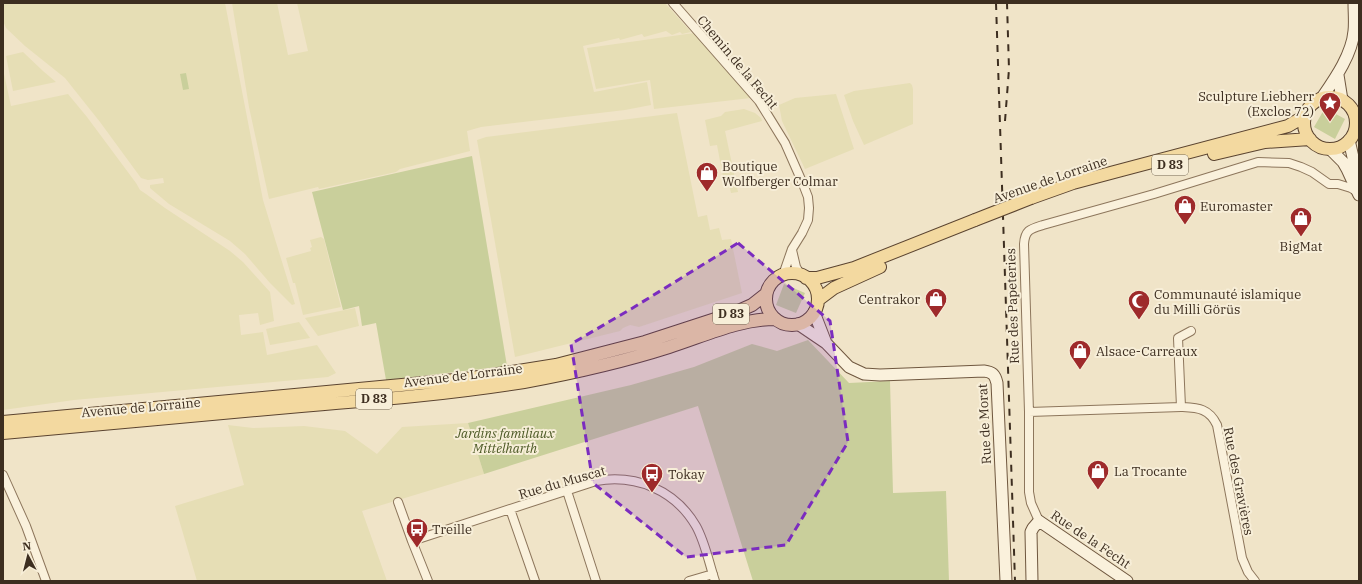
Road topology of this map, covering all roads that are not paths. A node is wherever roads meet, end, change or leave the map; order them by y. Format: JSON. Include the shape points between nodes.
{"nodes":[{"id":1,"x":673,"y":3,"type":"edge"},
{"id":2,"x":1354,"y":3,"type":"edge"},
{"id":3,"x":1338,"y":75,"type":"junction"},
{"id":4,"x":1321,"y":99,"type":"junction"},
{"id":5,"x":1350,"y":104,"type":"edge"},
{"id":6,"x":1305,"y":116,"type":"junction"},
{"id":7,"x":1357,"y":125,"type":"edge"},
{"id":8,"x":1310,"y":139,"type":"junction"},
{"id":9,"x":1349,"y":140,"type":"junction"},
{"id":10,"x":1330,"y":149,"type":"junction"},
{"id":11,"x":1347,"y":169,"type":"junction"},
{"id":12,"x":1338,"y":184,"type":"junction"},
{"id":13,"x":1358,"y":190,"type":"edge"},
{"id":14,"x":1033,"y":202,"type":"junction"},
{"id":15,"x":977,"y":224,"type":"junction"},
{"id":16,"x":792,"y":249,"type":"junction"},
{"id":17,"x":783,"y":275,"type":"junction"},
{"id":18,"x":803,"y":276,"type":"junction"},
{"id":19,"x":766,"y":294,"type":"junction"},
{"id":20,"x":816,"y":306,"type":"junction"},
{"id":21,"x":775,"y":319,"type":"junction"},
{"id":22,"x":798,"y":324,"type":"junction"},
{"id":23,"x":1191,"y":331,"type":"dead end"},
{"id":24,"x":826,"y":343,"type":"junction"},
{"id":25,"x":1181,"y":407,"type":"junction"},
{"id":26,"x":1029,"y":412,"type":"junction"},
{"id":27,"x":3,"y":422,"type":"edge"},
{"id":28,"x":3,"y":433,"type":"edge"},
{"id":29,"x":3,"y":475,"type":"edge"},
{"id":30,"x":567,"y":491,"type":"junction"},
{"id":31,"x":398,"y":502,"type":"dead end"},
{"id":32,"x":510,"y":510,"type":"junction"},
{"id":33,"x":1039,"y":521,"type":"junction"},
{"id":34,"x":412,"y":541,"type":"junction"},
{"id":35,"x":714,"y":577,"type":"edge"},
{"id":36,"x":46,"y":581,"type":"edge"},
{"id":37,"x":428,"y":581,"type":"edge"},
{"id":38,"x":535,"y":581,"type":"edge"},
{"id":39,"x":596,"y":581,"type":"edge"},
{"id":40,"x":689,"y":581,"type":"edge"},
{"id":41,"x":1006,"y":581,"type":"edge"},
{"id":42,"x":1032,"y":581,"type":"edge"},
{"id":43,"x":1127,"y":581,"type":"edge"},
{"id":44,"x":1254,"y":581,"type":"edge"}],
"edges":[{"from":1,"to":16,"type":"street","name":"Chemin de la Fecht","via":[[759,101],[785,143],[803,184],[809,208],[808,220]]},
{"from":2,"to":3,"type":"street","via":[[1352,43]]},
{"from":3,"to":4,"type":"street"},
{"from":3,"to":5,"type":"street"},
{"from":4,"to":5,"type":"main road","via":[[1328,97]]},
{"from":4,"to":6,"type":"main road","via":[[1314,102]]},
{"from":5,"to":7,"type":"main road"},
{"from":6,"to":8,"type":"main road","via":[[1304,124]]},
{"from":6,"to":14,"type":"main road","name":"Avenue de Lorraine","number":"D 83","via":[[1288,126],[1073,183]]},
{"from":7,"to":9,"type":"main road"},
{"from":8,"to":10,"type":"main road","via":[[1323,148]]},
{"from":8,"to":14,"type":"main road","name":"Avenue de Lorraine","number":"D 83","via":[[1246,146]]},
{"from":9,"to":10,"type":"main road","via":[[1337,148]]},
{"from":9,"to":13,"type":"street"},
{"from":10,"to":11,"type":"street"},
{"from":11,"to":12,"type":"street"},
{"from":11,"to":13,"type":"street"},
{"from":12,"to":13,"type":"street","name":"Rue des Papeteries"},
{"from":12,"to":26,"type":"street","name":"Rue des Papeteries","via":[[1329,184],[1300,166],[1258,162],[1032,228],[1027,233],[1024,244]]},
{"from":14,"to":15,"type":"main road","name":"Avenue de Lorraine","number":"D 83"},
{"from":15,"to":18,"type":"main road","name":"Avenue de Lorraine","number":"D 83","via":[[854,268],[817,278]]},
{"from":15,"to":20,"type":"main road","name":"Avenue de Lorraine","number":"D 83","via":[[834,288]]},
{"from":16,"to":17,"type":"street","name":"Chemin de la Fecht"},
{"from":16,"to":18,"type":"street","via":[[796,267]]},
{"from":17,"to":18,"type":"main road","via":[[791,273]]},
{"from":17,"to":19,"type":"main road","via":[[772,282]]},
{"from":18,"to":20,"type":"main road","via":[[813,284],[817,292]]},
{"from":19,"to":21,"type":"main road","via":[[767,308]]},
{"from":19,"to":27,"type":"main road","name":"Avenue de Lorraine","number":"D 83","via":[[752,305],[734,313],[645,342],[556,365],[459,380]]},
{"from":20,"to":22,"type":"main road","via":[[810,317]]},
{"from":20,"to":24,"type":"street","name":"Rue de Morat"},
{"from":21,"to":22,"type":"main road","via":[[790,325]]},
{"from":21,"to":28,"type":"main road","name":"Avenue de Lorraine","number":"D 83","via":[[738,324],[648,353],[558,376],[469,390]]},
{"from":22,"to":24,"type":"street","name":"Rue de Morat"},
{"from":23,"to":25,"type":"street","via":[[1178,338]]},
{"from":24,"to":41,"type":"street","name":"Rue de Morat","via":[[848,367],[864,374],[984,371],[993,374],[997,383]]},
{"from":25,"to":26,"type":"street","name":"Rue des Gravières"},
{"from":25,"to":44,"type":"street","name":"Rue des Gravières","via":[[1206,411],[1214,417],[1242,558]]},
{"from":26,"to":33,"type":"street","name":"Rue des Papeteries","via":[[1029,492]]},
{"from":29,"to":36,"type":"street","via":[[26,526]]},
{"from":30,"to":32,"type":"street","name":"Rue du Muscat"},
{"from":30,"to":35,"type":"street","name":"Rue du Muscat","via":[[596,481],[618,478],[648,485],[665,493],[688,513],[696,527]]},
{"from":30,"to":39,"type":"street"},
{"from":31,"to":34,"type":"street"},
{"from":32,"to":34,"type":"street","name":"Rue du Muscat"},
{"from":32,"to":38,"type":"street"},
{"from":33,"to":42,"type":"street","via":[[1031,532]]},
{"from":33,"to":43,"type":"street","name":"Rue de la Fecht"},
{"from":34,"to":37,"type":"street"},
{"from":35,"to":40,"type":"street"}]}
